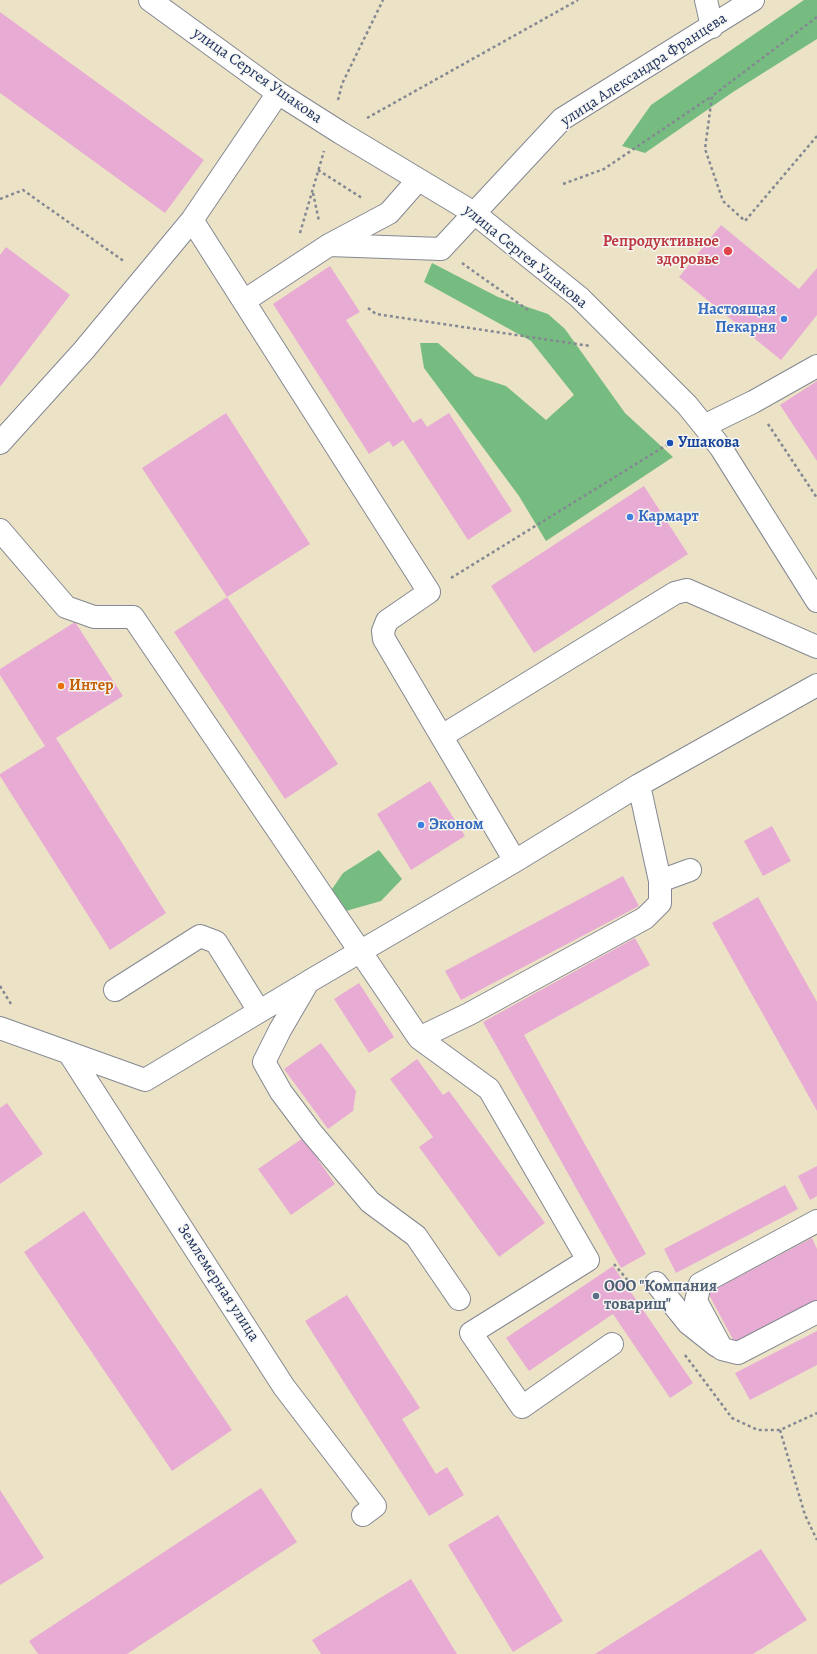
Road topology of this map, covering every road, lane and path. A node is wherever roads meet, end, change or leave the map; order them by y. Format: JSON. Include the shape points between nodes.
{"nodes":[{"id":1,"x":150,"y":0,"type":"edge"},
{"id":2,"x":578,"y":0,"type":"edge"},
{"id":3,"x":706,"y":0,"type":"edge"},
{"id":4,"x":753,"y":0,"type":"edge"},
{"id":5,"x":817,"y":17,"type":"edge"},
{"id":6,"x":712,"y":27,"type":"junction"},
{"id":7,"x":278,"y":93,"type":"junction"},
{"id":8,"x":712,"y":96,"type":"junction"},
{"id":9,"x":341,"y":133,"type":"junction"},
{"id":10,"x":817,"y":136,"type":"edge"},
{"id":11,"x":318,"y":170,"type":"dead end"},
{"id":12,"x":418,"y":180,"type":"junction"},
{"id":13,"x":563,"y":184,"type":"dead end"},
{"id":14,"x":312,"y":192,"type":"dead end"},
{"id":15,"x":0,"y":199,"type":"edge"},
{"id":16,"x":363,"y":199,"type":"dead end"},
{"id":17,"x":474,"y":213,"type":"junction"},
{"id":18,"x":192,"y":220,"type":"junction"},
{"id":19,"x":320,"y":222,"type":"dead end"},
{"id":20,"x":329,"y":245,"type":"junction"},
{"id":21,"x":456,"y":260,"type":"dead end"},
{"id":22,"x":145,"y":276,"type":"junction"},
{"id":23,"x":244,"y":300,"type":"junction"},
{"id":24,"x":368,"y":308,"type":"dead end"},
{"id":25,"x":528,"y":310,"type":"dead end"},
{"id":26,"x":590,"y":346,"type":"dead end"},
{"id":27,"x":817,"y":366,"type":"edge"},
{"id":28,"x":753,"y":402,"type":"junction"},
{"id":29,"x":704,"y":426,"type":"junction"},
{"id":30,"x":0,"y":443,"type":"edge"},
{"id":31,"x":670,"y":443,"type":"dead end"},
{"id":32,"x":817,"y":498,"type":"edge"},
{"id":33,"x":0,"y":530,"type":"edge"},
{"id":34,"x":429,"y":592,"type":"junction"},
{"id":35,"x":817,"y":601,"type":"edge"},
{"id":36,"x":817,"y":647,"type":"edge"},
{"id":37,"x":817,"y":685,"type":"edge"},
{"id":38,"x":442,"y":736,"type":"junction"},
{"id":39,"x":639,"y":785,"type":"junction"},
{"id":40,"x":515,"y":861,"type":"junction"},
{"id":41,"x":690,"y":870,"type":"dead end"},
{"id":42,"x":660,"y":881,"type":"junction"},
{"id":43,"x":359,"y":951,"type":"junction"},
{"id":44,"x":308,"y":982,"type":"junction"},
{"id":45,"x":115,"y":990,"type":"dead end"},
{"id":46,"x":259,"y":1012,"type":"junction"},
{"id":47,"x":0,"y":1028,"type":"edge"},
{"id":48,"x":419,"y":1038,"type":"junction"},
{"id":49,"x":69,"y":1053,"type":"junction"},
{"id":50,"x":817,"y":1221,"type":"edge"},
{"id":51,"x":656,"y":1283,"type":"dead end"},
{"id":52,"x":459,"y":1299,"type":"dead end"},
{"id":53,"x":817,"y":1312,"type":"edge"},
{"id":54,"x":612,"y":1344,"type":"dead end"},
{"id":55,"x":722,"y":1349,"type":"junction"},
{"id":56,"x":817,"y":1413,"type":"edge"},
{"id":57,"x":369,"y":1511,"type":"dead end"},
{"id":58,"x":817,"y":1540,"type":"edge"}],
"edges":[{"from":1,"to":7,"type":"street","name":"улица Сергея Ушакова"},
{"from":2,"to":9,"type":"path"},
{"from":3,"to":6,"type":"street"},
{"from":4,"to":6,"type":"street","name":"улица Александра Францева"},
{"from":5,"to":8,"type":"path"},
{"from":6,"to":17,"type":"street","name":"улица Александра Францева","via":[[562,119]]},
{"from":7,"to":9,"type":"street","name":"улица Сергея Ушакова"},
{"from":7,"to":18,"type":"street"},
{"from":8,"to":10,"type":"path","via":[[705,149],[723,201],[745,221]]},
{"from":8,"to":13,"type":"path","via":[[604,169]]},
{"from":9,"to":12,"type":"street","name":"улица Сергея Ушакова"},
{"from":11,"to":16,"type":"path"},
{"from":12,"to":17,"type":"street","name":"улица Сергея Ушакова"},
{"from":12,"to":20,"type":"street","via":[[389,213]]},
{"from":14,"to":19,"type":"path"},
{"from":15,"to":22,"type":"path","via":[[23,190]]},
{"from":17,"to":20,"type":"street","name":"улица Александра Францева","via":[[441,249]]},
{"from":17,"to":29,"type":"street","name":"улица Сергея Ушакова","via":[[579,297],[687,405]]},
{"from":18,"to":22,"type":"street"},
{"from":18,"to":23,"type":"street"},
{"from":20,"to":23,"type":"street"},
{"from":21,"to":25,"type":"path"},
{"from":22,"to":30,"type":"street","via":[[84,350]]},
{"from":23,"to":34,"type":"street"},
{"from":24,"to":26,"type":"path","via":[[376,314]]},
{"from":27,"to":28,"type":"street"},
{"from":28,"to":29,"type":"street"},
{"from":28,"to":32,"type":"path"},
{"from":29,"to":35,"type":"street","name":"улица Сергея Ушакова","via":[[725,454]]},
{"from":31,"to":34,"type":"path"},
{"from":33,"to":43,"type":"street","via":[[66,607],[94,618],[133,617]]},
{"from":34,"to":38,"type":"street","via":[[387,621],[383,631],[384,639]]},
{"from":36,"to":38,"type":"street","via":[[687,590],[681,591]]},
{"from":37,"to":39,"type":"street"},
{"from":38,"to":40,"type":"street"},
{"from":39,"to":40,"type":"street"},
{"from":39,"to":42,"type":"street"},
{"from":40,"to":43,"type":"street"},
{"from":41,"to":42,"type":"street"},
{"from":42,"to":48,"type":"street","via":[[661,910]]},
{"from":43,"to":44,"type":"street"},
{"from":43,"to":48,"type":"street"},
{"from":44,"to":46,"type":"street"},
{"from":44,"to":52,"type":"street","via":[[264,1062],[281,1092],[311,1132],[370,1202],[416,1236]]},
{"from":45,"to":46,"type":"street","via":[[200,936],[216,942]]},
{"from":46,"to":49,"type":"street","via":[[145,1080]]},
{"from":47,"to":49,"type":"street"},
{"from":48,"to":54,"type":"street","via":[[489,1088],[588,1260],[471,1333],[522,1407]]},
{"from":49,"to":57,"type":"street","name":"Землемерная улица","via":[[284,1387]]},
{"from":50,"to":55,"type":"street","via":[[700,1284],[696,1301]]},
{"from":51,"to":55,"type":"street","via":[[688,1323]]},
{"from":53,"to":55,"type":"street","via":[[738,1353]]},
{"from":56,"to":58,"type":"path","via":[[780,1430],[805,1515]]}]}
